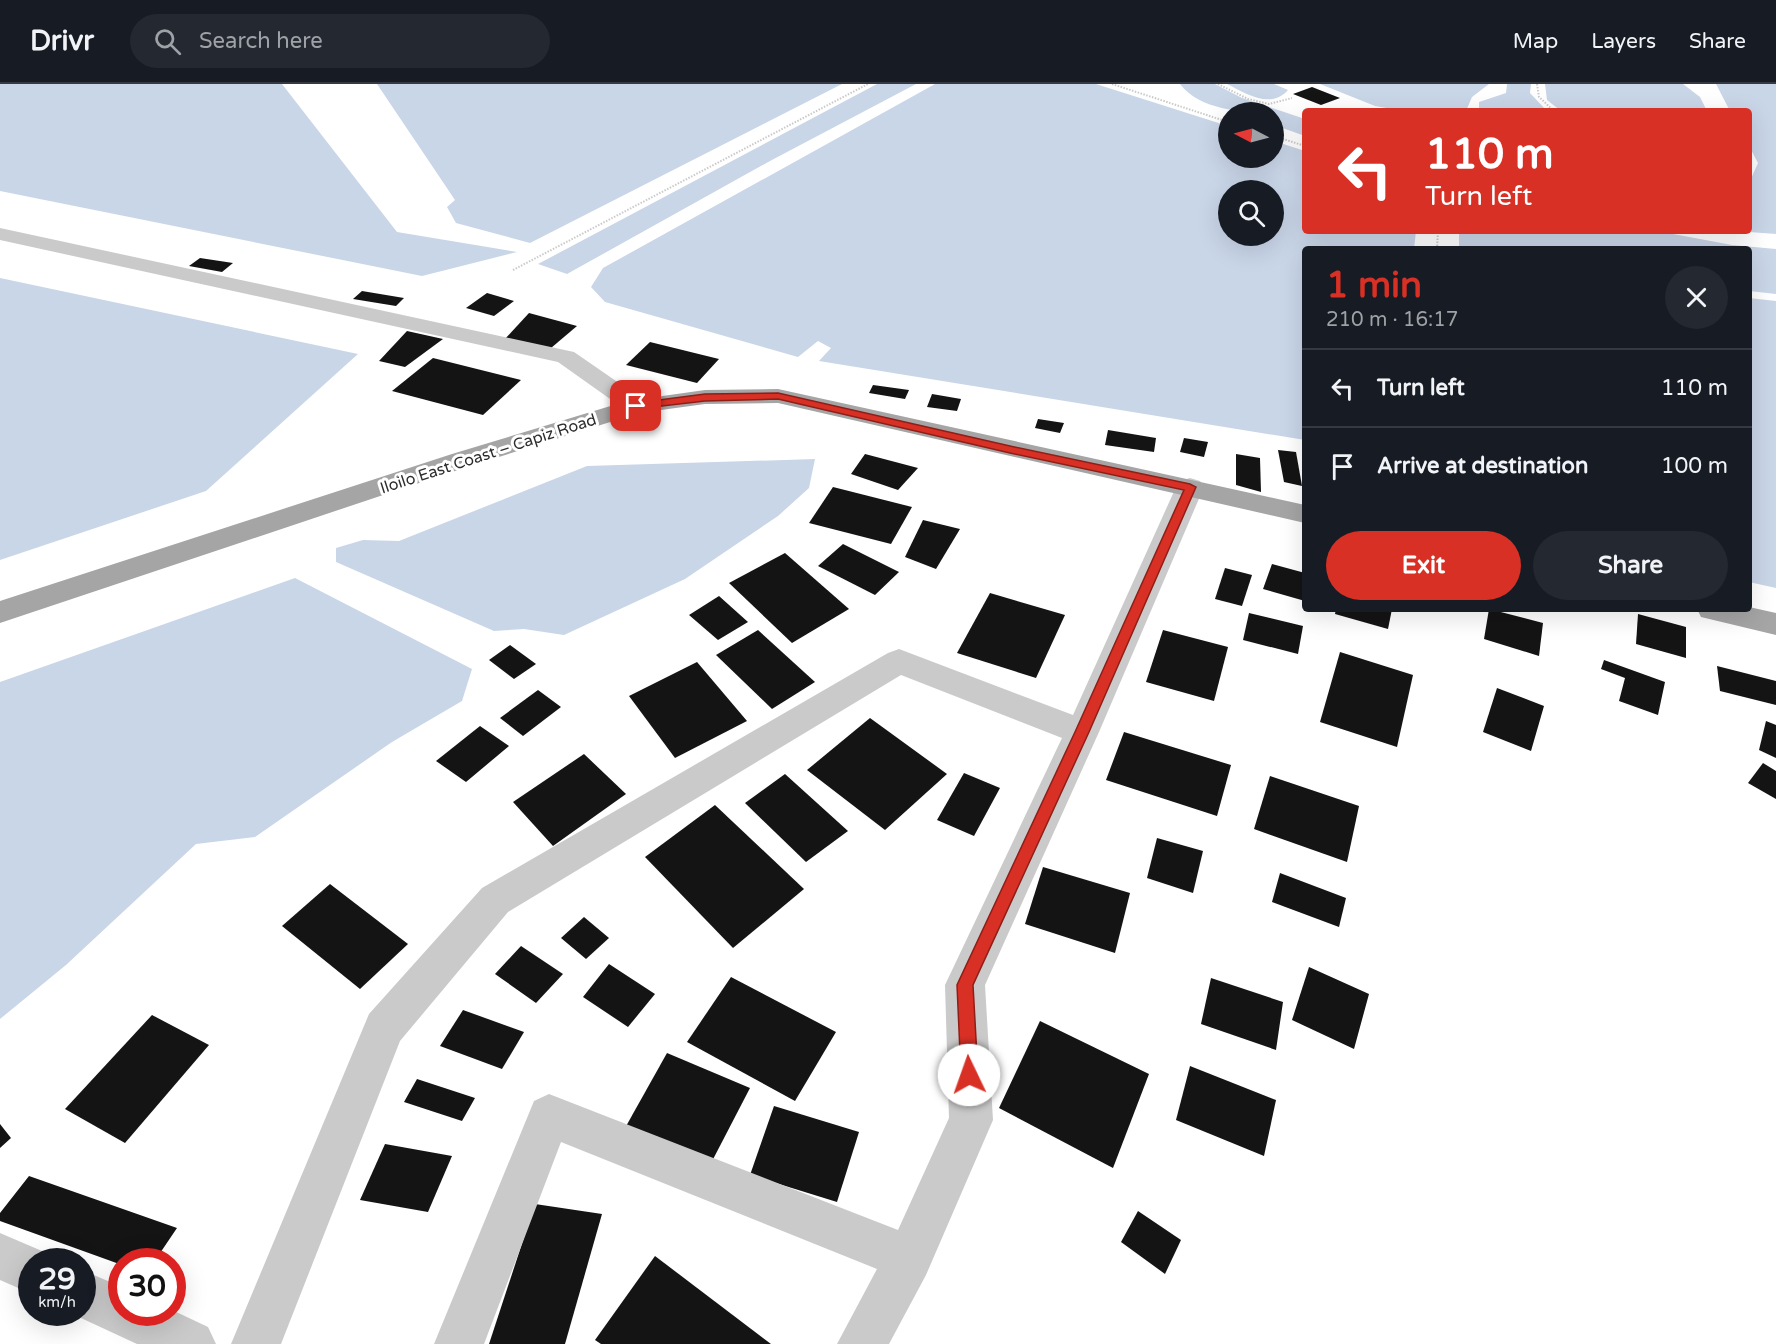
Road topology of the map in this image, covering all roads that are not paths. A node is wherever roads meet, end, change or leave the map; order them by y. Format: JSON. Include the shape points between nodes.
{"nodes":[{"id":1,"x":0,"y":234,"type":"edge"},
{"id":2,"x":636,"y":406,"type":"junction"},
{"id":3,"x":1190,"y":487,"type":"junction"},
{"id":4,"x":1302,"y":513,"type":"edge"},
{"id":5,"x":0,"y":612,"type":"edge"},
{"id":6,"x":1725,"y":612,"type":"edge"},
{"id":7,"x":1776,"y":624,"type":"edge"},
{"id":8,"x":1082,"y":732,"type":"junction"},
{"id":9,"x":0,"y":1256,"type":"edge"},
{"id":10,"x":909,"y":1258,"type":"junction"},
{"id":11,"x":18,"y":1264,"type":"edge"},
{"id":12,"x":152,"y":1326,"type":"edge"},
{"id":13,"x":191,"y":1344,"type":"edge"},
{"id":14,"x":256,"y":1344,"type":"edge"},
{"id":15,"x":459,"y":1344,"type":"edge"},
{"id":16,"x":862,"y":1344,"type":"edge"}],
"edges":[{"from":1,"to":2,"type":"street","via":[[566,357]]},
{"from":2,"to":3,"type":"main road","name":"Iloilo East Coast – Capiz Road","via":[[705,398],[778,396]]},
{"from":2,"to":5,"type":"main road","name":"Iloilo East Coast – Capiz Road"},
{"from":3,"to":4,"type":"main road","name":"Iloilo East Coast – Capiz Road"},
{"from":3,"to":8,"type":"street"},
{"from":6,"to":7,"type":"main road"},
{"from":8,"to":10,"type":"street","via":[[965,985],[971,1120]]},
{"from":8,"to":14,"type":"street","via":[[899,662],[495,900],[384,1028]]},
{"from":9,"to":11,"type":"street"},
{"from":10,"to":15,"type":"street","via":[[549,1116]]},
{"from":10,"to":16,"type":"street"},
{"from":12,"to":13,"type":"street"}]}
